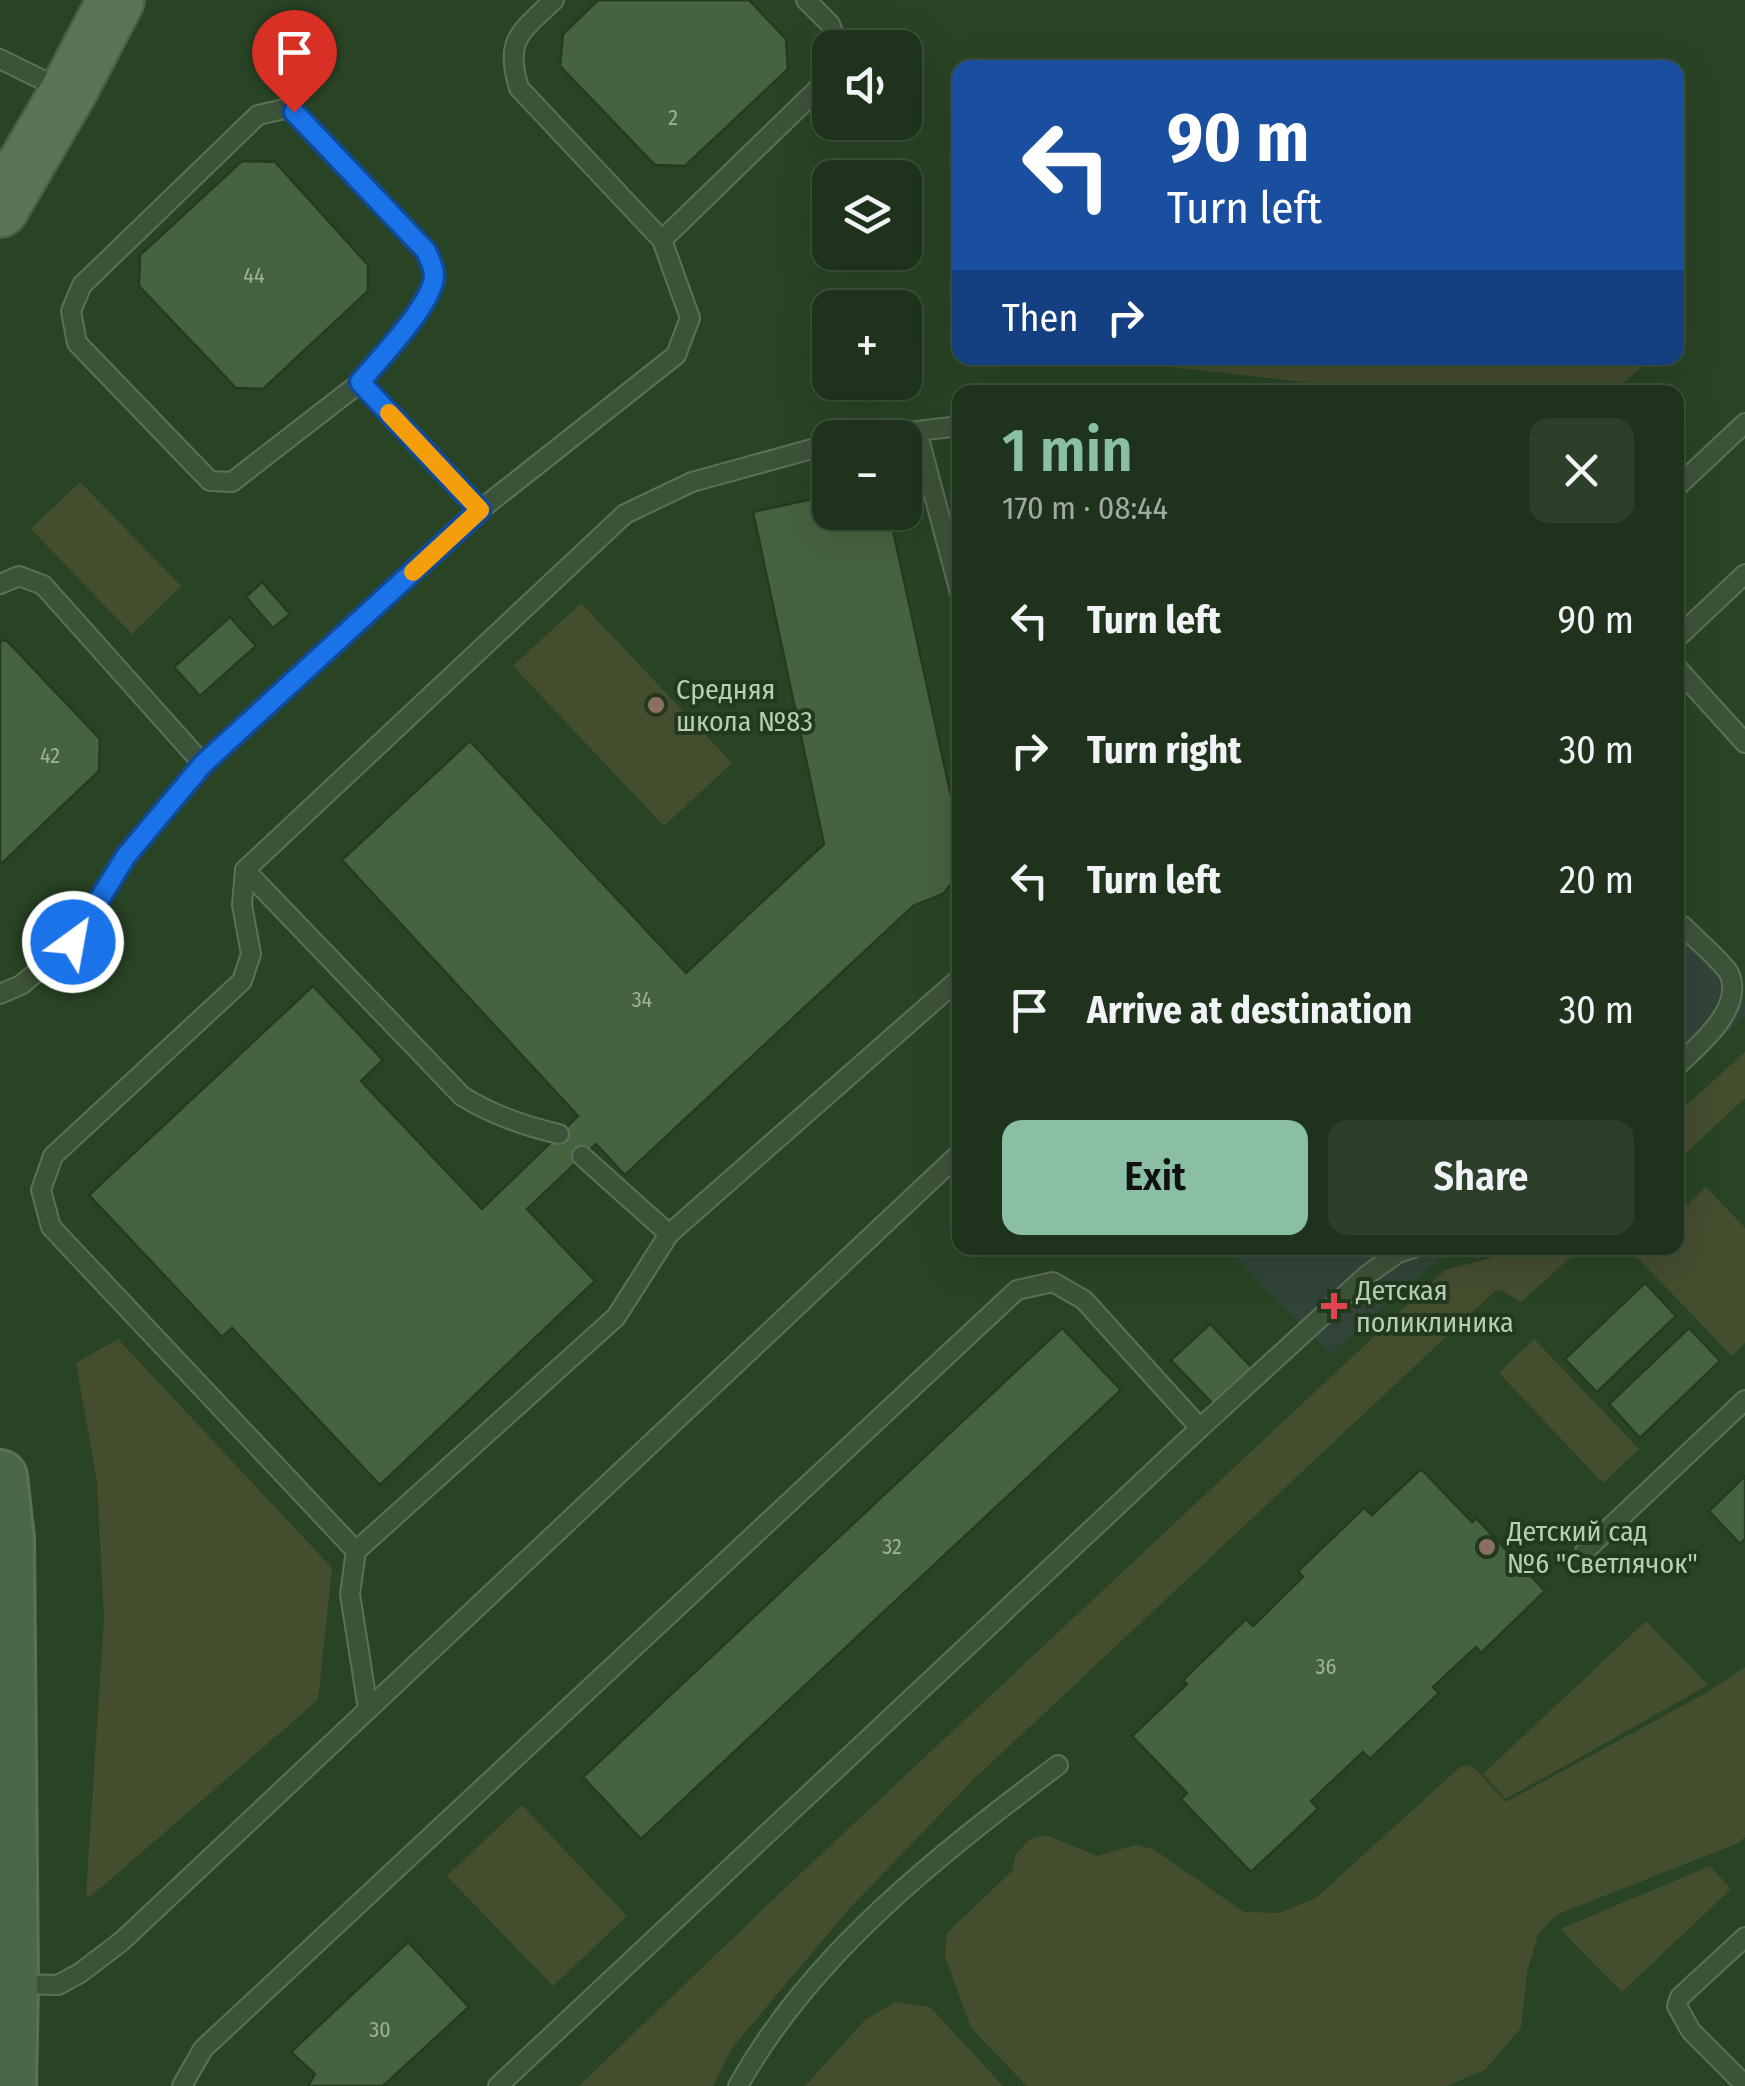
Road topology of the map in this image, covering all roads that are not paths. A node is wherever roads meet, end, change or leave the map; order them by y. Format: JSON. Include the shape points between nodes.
{"nodes":[{"id":1,"x":116,"y":0,"type":"edge"},
{"id":2,"x":554,"y":0,"type":"edge"},
{"id":3,"x":806,"y":0,"type":"edge"},
{"id":4,"x":832,"y":30,"type":"edge"},
{"id":5,"x":0,"y":59,"type":"edge"},
{"id":6,"x":68,"y":92,"type":"junction"},
{"id":7,"x":812,"y":94,"type":"edge"},
{"id":8,"x":0,"y":209,"type":"edge"},
{"id":9,"x":662,"y":240,"type":"junction"},
{"id":10,"x":360,"y":382,"type":"junction"},
{"id":11,"x":1745,"y":423,"type":"edge"},
{"id":12,"x":952,"y":427,"type":"edge"},
{"id":13,"x":922,"y":430,"type":"edge"},
{"id":14,"x":812,"y":449,"type":"edge"},
{"id":15,"x":922,"y":450,"type":"edge"},
{"id":16,"x":1684,"y":480,"type":"edge"},
{"id":17,"x":480,"y":510,"type":"junction"},
{"id":18,"x":952,"y":563,"type":"edge"},
{"id":19,"x":1745,"y":574,"type":"edge"},
{"id":20,"x":0,"y":584,"type":"edge"},
{"id":21,"x":1684,"y":631,"type":"edge"},
{"id":22,"x":1684,"y":677,"type":"edge"},
{"id":23,"x":1745,"y":743,"type":"edge"},
{"id":24,"x":203,"y":764,"type":"junction"},
{"id":25,"x":244,"y":870,"type":"junction"},
{"id":26,"x":1684,"y":931,"type":"edge"},
{"id":27,"x":952,"y":985,"type":"edge"},
{"id":28,"x":0,"y":994,"type":"edge"},
{"id":29,"x":1684,"y":1058,"type":"edge"},
{"id":30,"x":559,"y":1134,"type":"dead end"},
{"id":31,"x":582,"y":1156,"type":"dead end"},
{"id":32,"x":952,"y":1160,"type":"edge"},
{"id":33,"x":669,"y":1234,"type":"junction"},
{"id":34,"x":1395,"y":1255,"type":"edge"},
{"id":35,"x":1745,"y":1400,"type":"edge"},
{"id":36,"x":1200,"y":1428,"type":"junction"},
{"id":37,"x":0,"y":1477,"type":"edge"},
{"id":38,"x":1585,"y":1550,"type":"dead end"},
{"id":39,"x":356,"y":1552,"type":"junction"},
{"id":40,"x":368,"y":1709,"type":"junction"},
{"id":41,"x":1058,"y":1766,"type":"dead end"},
{"id":42,"x":1745,"y":1937,"type":"edge"},
{"id":43,"x":11,"y":1984,"type":"junction"},
{"id":44,"x":1745,"y":2085,"type":"edge"},
{"id":45,"x":8,"y":2086,"type":"edge"},
{"id":46,"x":182,"y":2086,"type":"edge"},
{"id":47,"x":498,"y":2086,"type":"edge"},
{"id":48,"x":738,"y":2086,"type":"edge"}],
"edges":[{"from":1,"to":6,"type":"main road"},
{"from":2,"to":9,"type":"lane","via":[[520,33],[510,60],[519,88]]},
{"from":3,"to":4,"type":"lane"},
{"from":5,"to":6,"type":"lane"},
{"from":6,"to":8,"type":"main road"},
{"from":7,"to":9,"type":"lane"},
{"from":9,"to":17,"type":"lane","via":[[690,318],[676,355]]},
{"from":10,"to":10,"type":"lane","via":[[429,296],[431,261],[304,121],[284,109],[258,115],[82,285],[71,311],[77,343],[210,481],[232,482]]},
{"from":10,"to":17,"type":"lane"},
{"from":11,"to":16,"type":"lane"},
{"from":12,"to":13,"type":"lane"},
{"from":14,"to":25,"type":"lane","via":[[692,482],[625,514]]},
{"from":15,"to":18,"type":"lane"},
{"from":17,"to":24,"type":"lane"},
{"from":19,"to":21,"type":"lane"},
{"from":20,"to":24,"type":"lane","via":[[18,576],[43,585]]},
{"from":22,"to":23,"type":"lane"},
{"from":24,"to":28,"type":"lane","via":[[126,856],[73,942]]},
{"from":25,"to":30,"type":"lane","via":[[462,1096]]},
{"from":25,"to":39,"type":"lane","via":[[251,954],[242,982],[54,1156],[41,1190],[51,1227]]},
{"from":26,"to":29,"type":"lane","via":[[1731,975],[1733,991],[1723,1022]]},
{"from":27,"to":33,"type":"lane"},
{"from":31,"to":33,"type":"lane"},
{"from":32,"to":40,"type":"lane"},
{"from":33,"to":39,"type":"lane","via":[[616,1317]]},
{"from":34,"to":36,"type":"lane"},
{"from":35,"to":38,"type":"lane"},
{"from":36,"to":46,"type":"lane","via":[[1084,1300],[1052,1282],[1017,1290],[203,2049]]},
{"from":36,"to":47,"type":"lane"},
{"from":37,"to":43,"type":"main road","via":[[7,1538]]},
{"from":39,"to":40,"type":"lane","via":[[350,1594]]},
{"from":40,"to":43,"type":"lane","via":[[80,1974],[58,1985]]},
{"from":41,"to":48,"type":"lane","via":[[861,1929],[810,1985]]},
{"from":42,"to":44,"type":"lane","via":[[1677,2006],[1691,2032]]},
{"from":43,"to":45,"type":"main road"}]}
